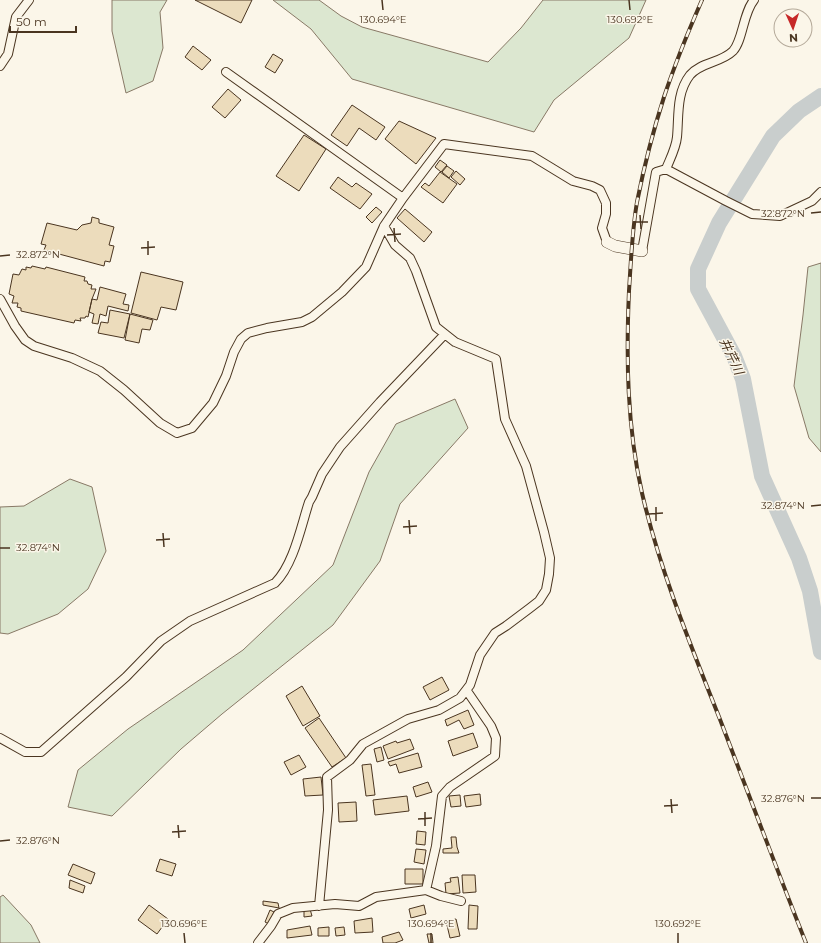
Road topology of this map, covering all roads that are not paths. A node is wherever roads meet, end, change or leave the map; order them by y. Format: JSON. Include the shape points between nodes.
{"nodes":[{"id":1,"x":29,"y":0,"type":"edge"},
{"id":2,"x":754,"y":0,"type":"edge"},
{"id":3,"x":0,"y":66,"type":"edge"},
{"id":4,"x":226,"y":72,"type":"dead end"},
{"id":5,"x":666,"y":169,"type":"junction"},
{"id":6,"x":821,"y":192,"type":"edge"},
{"id":7,"x":403,"y":198,"type":"junction"},
{"id":8,"x":812,"y":201,"type":"junction"},
{"id":9,"x":821,"y":201,"type":"edge"},
{"id":10,"x":384,"y":226,"type":"junction"},
{"id":11,"x":607,"y":242,"type":"joint"},
{"id":12,"x":642,"y":251,"type":"joint"},
{"id":13,"x":0,"y":299,"type":"edge"},
{"id":14,"x":445,"y":334,"type":"junction"},
{"id":15,"x":467,"y":691,"type":"junction"},
{"id":16,"x":0,"y":738,"type":"edge"},
{"id":17,"x":426,"y":890,"type":"junction"},
{"id":18,"x":461,"y":901,"type":"dead end"},
{"id":19,"x":319,"y":906,"type":"junction"},
{"id":20,"x":258,"y":943,"type":"edge"}],
"edges":[{"from":1,"to":3,"type":"street","via":[[16,17],[8,54]]},
{"from":2,"to":5,"type":"street","via":[[733,50],[700,67],[690,75],[683,87],[677,118],[677,138]]},
{"from":4,"to":7,"type":"street"},
{"from":5,"to":8,"type":"street","via":[[752,214],[780,216]]},
{"from":5,"to":12,"type":"street","via":[[656,172]]},
{"from":6,"to":8,"type":"street"},
{"from":7,"to":10,"type":"street"},
{"from":7,"to":11,"type":"street","via":[[444,144],[532,156],[573,182],[600,190],[606,202],[602,228]]},
{"from":8,"to":9,"type":"street"},
{"from":10,"to":13,"type":"street","via":[[366,267],[342,292],[312,317],[302,322],[248,333],[241,339],[213,403],[192,428],[177,433],[160,423],[100,372],[25,340]]},
{"from":10,"to":14,"type":"street","via":[[395,245],[410,258],[436,327]]},
{"from":11,"to":12,"type":"main road"},
{"from":14,"to":15,"type":"street","via":[[455,342],[496,359],[505,419],[526,466],[550,558],[546,590],[539,601],[495,633],[480,655]]},
{"from":14,"to":16,"type":"street","via":[[340,447],[322,474],[309,502],[282,576],[275,582],[190,621],[161,641],[126,677],[41,752],[25,752]]},
{"from":15,"to":17,"type":"street","via":[[491,726],[496,738],[495,756],[450,787],[442,796],[436,846]]},
{"from":15,"to":19,"type":"street","via":[[439,710],[408,719],[363,744],[350,760],[328,778],[328,810]]},
{"from":17,"to":18,"type":"street"},
{"from":17,"to":19,"type":"street","via":[[376,897],[359,906]]},
{"from":19,"to":20,"type":"street","via":[[293,908],[278,914]]}]}
